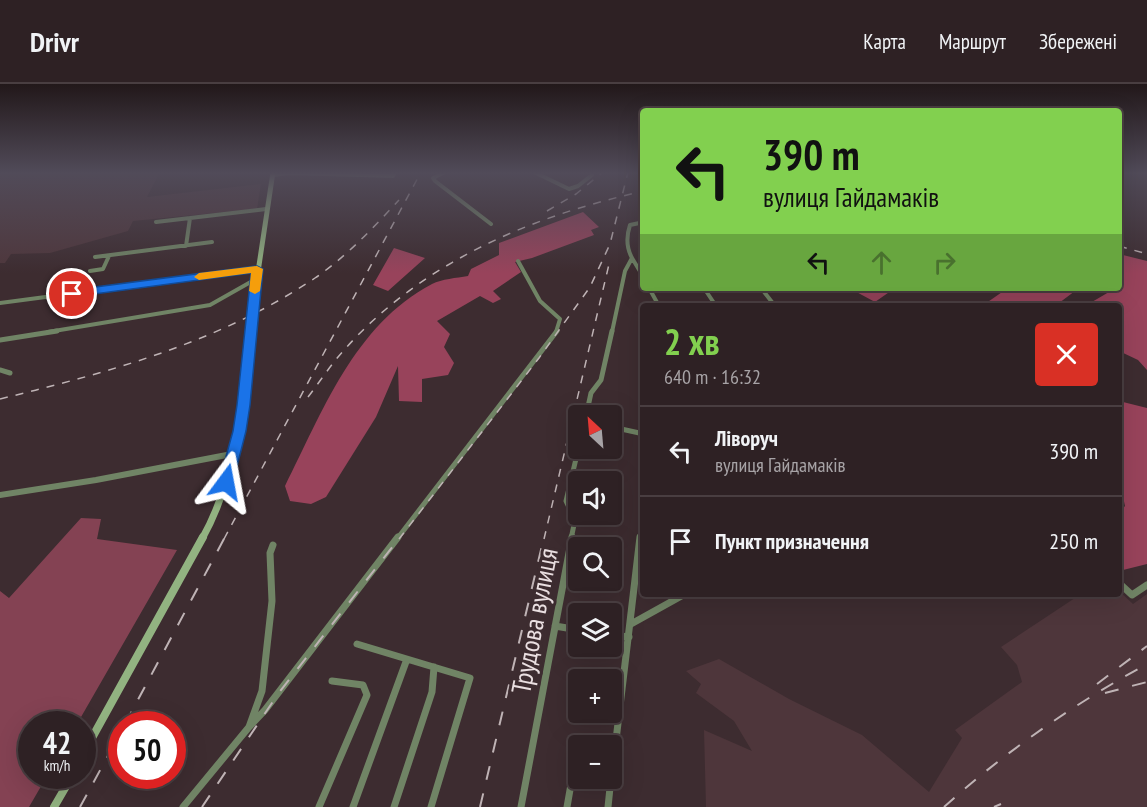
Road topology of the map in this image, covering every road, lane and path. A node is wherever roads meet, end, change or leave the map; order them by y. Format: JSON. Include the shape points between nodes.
{"nodes":[{"id":1,"x":267,"y":206,"type":"edge"},
{"id":2,"x":468,"y":206,"type":"edge"},
{"id":3,"x":266,"y":209,"type":"junction"},
{"id":4,"x":190,"y":218,"type":"junction"},
{"id":5,"x":156,"y":222,"type":"dead end"},
{"id":6,"x":640,"y":223,"type":"edge"},
{"id":7,"x":491,"y":224,"type":"dead end"},
{"id":8,"x":212,"y":243,"type":"dead end"},
{"id":9,"x":186,"y":246,"type":"junction"},
{"id":10,"x":109,"y":256,"type":"junction"},
{"id":11,"x":95,"y":257,"type":"dead end"},
{"id":12,"x":632,"y":258,"type":"junction"},
{"id":13,"x":518,"y":261,"type":"dead end"},
{"id":14,"x":257,"y":269,"type":"junction"},
{"id":15,"x":90,"y":271,"type":"dead end"},
{"id":16,"x":640,"y":271,"type":"edge"},
{"id":17,"x":256,"y":279,"type":"junction"},
{"id":18,"x":763,"y":291,"type":"edge"},
{"id":19,"x":0,"y":303,"type":"edge"},
{"id":20,"x":773,"y":303,"type":"edge"},
{"id":21,"x":0,"y":340,"type":"edge"},
{"id":22,"x":0,"y":370,"type":"edge"},
{"id":23,"x":10,"y":373,"type":"dead end"},
{"id":24,"x":588,"y":405,"type":"edge"},
{"id":25,"x":622,"y":429,"type":"edge"},
{"id":26,"x":640,"y":433,"type":"edge"},
{"id":27,"x":232,"y":453,"type":"junction"},
{"id":28,"x":576,"y":459,"type":"edge"},
{"id":29,"x":0,"y":495,"type":"edge"},
{"id":30,"x":640,"y":543,"type":"edge"},
{"id":31,"x":273,"y":545,"type":"dead end"},
{"id":32,"x":1147,"y":585,"type":"edge"},
{"id":33,"x":1122,"y":586,"type":"edge"},
{"id":34,"x":680,"y":597,"type":"edge"},
{"id":35,"x":631,"y":624,"type":"junction"},
{"id":36,"x":555,"y":626,"type":"junction"},
{"id":37,"x":568,"y":628,"type":"edge"},
{"id":38,"x":622,"y":636,"type":"edge"},
{"id":39,"x":629,"y":637,"type":"junction"},
{"id":40,"x":357,"y":644,"type":"dead end"},
{"id":41,"x":407,"y":659,"type":"junction"},
{"id":42,"x":434,"y":667,"type":"junction"},
{"id":43,"x":332,"y":681,"type":"dead end"},
{"id":44,"x":249,"y":727,"type":"junction"},
{"id":45,"x":96,"y":731,"type":"edge"},
{"id":46,"x":615,"y":735,"type":"edge"},
{"id":47,"x":64,"y":789,"type":"edge"},
{"id":48,"x":570,"y":789,"type":"edge"},
{"id":49,"x":610,"y":789,"type":"edge"},
{"id":50,"x":54,"y":807,"type":"edge"},
{"id":51,"x":183,"y":807,"type":"edge"},
{"id":52,"x":319,"y":807,"type":"edge"},
{"id":53,"x":353,"y":807,"type":"edge"},
{"id":54,"x":394,"y":807,"type":"edge"},
{"id":55,"x":431,"y":807,"type":"edge"},
{"id":56,"x":521,"y":807,"type":"edge"},
{"id":57,"x":567,"y":807,"type":"edge"},
{"id":58,"x":608,"y":807,"type":"edge"}],
"edges":[{"from":1,"to":3,"type":"main road"},
{"from":2,"to":7,"type":"street"},
{"from":3,"to":4,"type":"street"},
{"from":3,"to":14,"type":"main road"},
{"from":4,"to":5,"type":"street"},
{"from":4,"to":9,"type":"street"},
{"from":6,"to":12,"type":"street","via":[[630,225],[628,230],[627,251]]},
{"from":8,"to":9,"type":"street"},
{"from":9,"to":10,"type":"street"},
{"from":10,"to":11,"type":"street"},
{"from":10,"to":15,"type":"street","via":[[103,269]]},
{"from":12,"to":16,"type":"street"},
{"from":12,"to":24,"type":"street","via":[[625,271],[601,380],[591,393]]},
{"from":13,"to":44,"type":"street","via":[[546,309],[560,319],[559,328]]},
{"from":14,"to":17,"type":"main road"},
{"from":14,"to":19,"type":"street"},
{"from":17,"to":21,"type":"street","via":[[210,304]]},
{"from":17,"to":27,"type":"main road","via":[[243,405]]},
{"from":18,"to":20,"type":"street"},
{"from":22,"to":23,"type":"street"},
{"from":25,"to":26,"type":"street"},
{"from":27,"to":29,"type":"street"},
{"from":27,"to":45,"type":"main road","via":[[210,527]]},
{"from":28,"to":36,"type":"street","name":"Трудова вулиця","via":[[566,501],[575,520]]},
{"from":30,"to":35,"type":"street"},
{"from":31,"to":44,"type":"street","via":[[272,601],[262,691]]},
{"from":32,"to":33,"type":"street","via":[[1132,595]]},
{"from":34,"to":35,"type":"street"},
{"from":35,"to":39,"type":"street"},
{"from":36,"to":37,"type":"street"},
{"from":36,"to":56,"type":"street","name":"Трудова вулиця"},
{"from":38,"to":39,"type":"street"},
{"from":39,"to":46,"type":"street"},
{"from":40,"to":41,"type":"street"},
{"from":41,"to":42,"type":"street"},
{"from":41,"to":53,"type":"street"},
{"from":42,"to":54,"type":"street","via":[[432,692]]},
{"from":42,"to":55,"type":"street","via":[[470,678]]},
{"from":43,"to":52,"type":"street","via":[[363,685],[367,695]]},
{"from":44,"to":51,"type":"street"},
{"from":47,"to":50,"type":"main road"},
{"from":48,"to":57,"type":"street"},
{"from":49,"to":58,"type":"street"}]}
